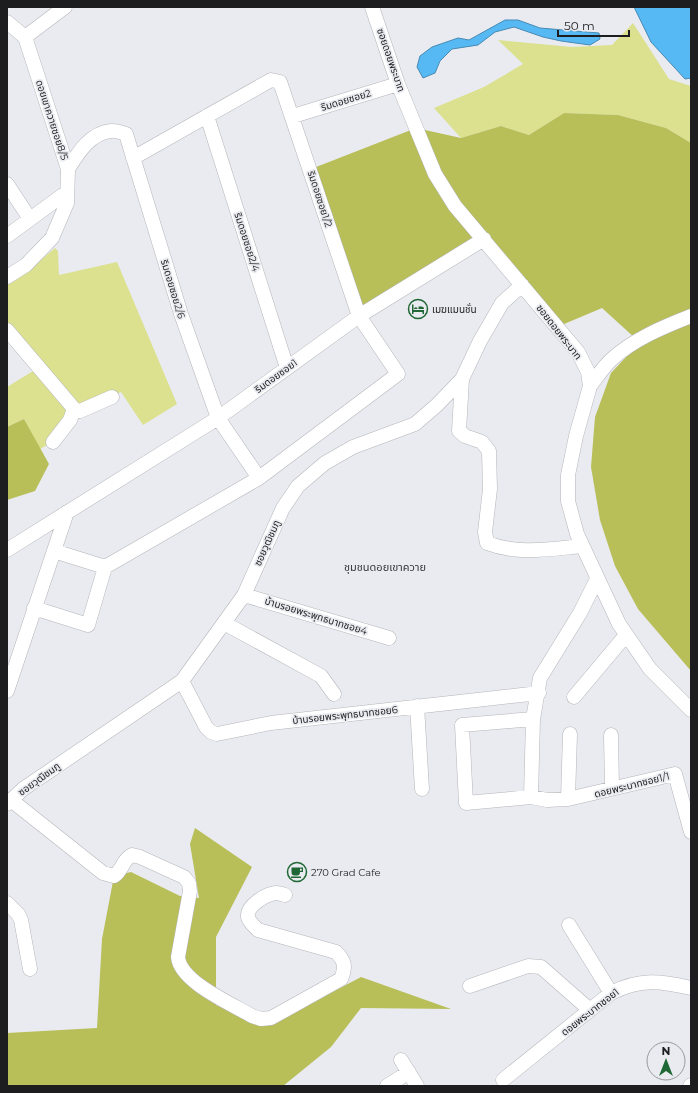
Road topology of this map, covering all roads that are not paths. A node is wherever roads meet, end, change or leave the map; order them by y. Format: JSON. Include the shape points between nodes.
{"nodes":[{"id":1,"x":65,"y":7,"type":"edge"},
{"id":2,"x":372,"y":7,"type":"edge"},
{"id":3,"x":7,"y":22,"type":"edge"},
{"id":4,"x":25,"y":37,"type":"junction"},
{"id":5,"x":398,"y":84,"type":"junction"},
{"id":6,"x":207,"y":116,"type":"junction"},
{"id":7,"x":293,"y":116,"type":"junction"},
{"id":8,"x":133,"y":158,"type":"junction"},
{"id":9,"x":68,"y":169,"type":"junction"},
{"id":10,"x":7,"y":184,"type":"edge"},
{"id":11,"x":67,"y":192,"type":"junction"},
{"id":12,"x":30,"y":219,"type":"junction"},
{"id":13,"x":7,"y":236,"type":"edge"},
{"id":14,"x":484,"y":240,"type":"junction"},
{"id":15,"x":7,"y":277,"type":"edge"},
{"id":16,"x":522,"y":285,"type":"junction"},
{"id":17,"x":359,"y":316,"type":"junction"},
{"id":18,"x":691,"y":316,"type":"edge"},
{"id":19,"x":7,"y":330,"type":"edge"},
{"id":20,"x":287,"y":368,"type":"junction"},
{"id":21,"x":462,"y":379,"type":"junction"},
{"id":22,"x":590,"y":386,"type":"junction"},
{"id":23,"x":112,"y":397,"type":"dead end"},
{"id":24,"x":74,"y":409,"type":"junction"},
{"id":25,"x":218,"y":418,"type":"junction"},
{"id":26,"x":53,"y":442,"type":"dead end"},
{"id":27,"x":259,"y":478,"type":"junction"},
{"id":28,"x":67,"y":512,"type":"junction"},
{"id":29,"x":582,"y":546,"type":"junction"},
{"id":30,"x":7,"y":550,"type":"edge"},
{"id":31,"x":54,"y":551,"type":"junction"},
{"id":32,"x":105,"y":567,"type":"junction"},
{"id":33,"x":597,"y":579,"type":"junction"},
{"id":34,"x":244,"y":595,"type":"junction"},
{"id":35,"x":34,"y":608,"type":"junction"},
{"id":36,"x":224,"y":623,"type":"junction"},
{"id":37,"x":626,"y":635,"type":"junction"},
{"id":38,"x":389,"y":638,"type":"dead end"},
{"id":39,"x":182,"y":681,"type":"junction"},
{"id":40,"x":7,"y":691,"type":"edge"},
{"id":41,"x":539,"y":693,"type":"junction"},
{"id":42,"x":334,"y":694,"type":"dead end"},
{"id":43,"x":574,"y":697,"type":"dead end"},
{"id":44,"x":417,"y":706,"type":"junction"},
{"id":45,"x":691,"y":710,"type":"edge"},
{"id":46,"x":533,"y":719,"type":"junction"},
{"id":47,"x":570,"y":734,"type":"dead end"},
{"id":48,"x":611,"y":735,"type":"dead end"},
{"id":49,"x":422,"y":788,"type":"dead end"},
{"id":50,"x":612,"y":788,"type":"junction"},
{"id":51,"x":531,"y":797,"type":"junction"},
{"id":52,"x":568,"y":799,"type":"junction"},
{"id":53,"x":9,"y":802,"type":"edge"},
{"id":54,"x":690,"y":827,"type":"edge"},
{"id":55,"x":285,"y":895,"type":"dead end"},
{"id":56,"x":7,"y":903,"type":"edge"},
{"id":57,"x":569,"y":925,"type":"dead end"},
{"id":58,"x":30,"y":970,"type":"dead end"},
{"id":59,"x":470,"y":986,"type":"dead end"},
{"id":60,"x":691,"y":988,"type":"edge"},
{"id":61,"x":612,"y":993,"type":"junction"},
{"id":62,"x":590,"y":1010,"type":"junction"},
{"id":63,"x":401,"y":1060,"type":"dead end"},
{"id":64,"x":409,"y":1072,"type":"junction"},
{"id":65,"x":503,"y":1080,"type":"dead end"},
{"id":66,"x":387,"y":1086,"type":"edge"},
{"id":67,"x":417,"y":1086,"type":"edge"}],
"edges":[{"from":1,"to":4,"type":"street"},
{"from":2,"to":5,"type":"street","name":"ซอยดอยพระบาท"},
{"from":3,"to":4,"type":"street"},
{"from":4,"to":9,"type":"street","name":"ดอยเขาควายซอย8/5"},
{"from":5,"to":7,"type":"street","name":"ริมดอยซอย2"},
{"from":5,"to":14,"type":"street","name":"ซอยดอยพระบาท","via":[[435,174],[455,206]]},
{"from":6,"to":7,"type":"street","name":"ริมดอยซอย1/2","via":[[271,80],[280,82]]},
{"from":6,"to":8,"type":"street"},
{"from":6,"to":20,"type":"street","name":"ริมดอยซอย2/4"},
{"from":7,"to":17,"type":"street","name":"ริมดอยซอย1/2"},
{"from":8,"to":9,"type":"street","name":"ริมดอยซอย2/6","via":[[126,134],[112,130],[93,137]]},
{"from":8,"to":25,"type":"street","name":"ริมดอยซอย2/6","via":[[181,314]]},
{"from":9,"to":11,"type":"street","name":"ดอยเขาควายซอย8/5"},
{"from":10,"to":12,"type":"street"},
{"from":11,"to":12,"type":"street"},
{"from":11,"to":15,"type":"street","name":"ดอยเขาควายซอย8/5","via":[[67,203],[52,238],[26,266]]},
{"from":12,"to":13,"type":"street"},
{"from":14,"to":16,"type":"street","name":"ซอยดอยพระบาท"},
{"from":14,"to":17,"type":"street","name":"ริมดอยซอย1"},
{"from":16,"to":21,"type":"street","name":"ซอยวุฒิชมภู","via":[[502,303]]},
{"from":16,"to":22,"type":"street","name":"ซอยดอยพระบาท","via":[[578,352],[588,372]]},
{"from":17,"to":20,"type":"street","name":"ริมดอยซอย1"},
{"from":17,"to":27,"type":"street","name":"ริมดอยซอย1/2","via":[[398,374]]},
{"from":18,"to":22,"type":"street","via":[[632,343],[611,360]]},
{"from":19,"to":24,"type":"street"},
{"from":20,"to":25,"type":"street","name":"ริมดอยซอย1"},
{"from":21,"to":29,"type":"street","via":[[459,431],[482,442],[489,451],[490,489],[485,532],[487,543],[501,548],[527,551]]},
{"from":21,"to":34,"type":"street","name":"ซอยวุฒิชมภู","via":[[415,424],[353,447],[325,463],[298,486],[282,508]]},
{"from":22,"to":29,"type":"street","name":"ซอยดอยพระบาท","via":[[568,475],[568,501]]},
{"from":23,"to":24,"type":"street","via":[[80,412]]},
{"from":24,"to":26,"type":"street","via":[[70,420]]},
{"from":25,"to":27,"type":"street","name":"ริมดอยซอย2/6"},
{"from":25,"to":28,"type":"street","name":"ริมดอยซอย1"},
{"from":27,"to":32,"type":"street"},
{"from":28,"to":30,"type":"street","name":"ริมดอยซอย1"},
{"from":28,"to":31,"type":"street"},
{"from":29,"to":33,"type":"street","name":"ซอยดอยพระบาท"},
{"from":31,"to":32,"type":"street"},
{"from":31,"to":35,"type":"street"},
{"from":32,"to":35,"type":"street","via":[[88,626]]},
{"from":33,"to":37,"type":"street","name":"ซอยดอยพระบาท"},
{"from":33,"to":41,"type":"street","via":[[580,613],[540,678]]},
{"from":34,"to":36,"type":"street","name":"ซอยวุฒิชมภู"},
{"from":34,"to":38,"type":"street","name":"บ้านรอยพระพุทธบาทซอย4"},
{"from":35,"to":40,"type":"street"},
{"from":36,"to":39,"type":"street","name":"ซอยวุฒิชมภู"},
{"from":36,"to":42,"type":"street","via":[[320,676]]},
{"from":37,"to":43,"type":"street"},
{"from":37,"to":45,"type":"street","name":"ซอยดอยพระบาท","via":[[650,669]]},
{"from":39,"to":44,"type":"street","name":"บ้านรอยพระพุทธบาทซอย6","via":[[203,722],[211,732],[217,734],[271,723]]},
{"from":39,"to":53,"type":"street","name":"ซอยวุฒิชมภู","via":[[23,789]]},
{"from":41,"to":44,"type":"street","name":"บ้านรอยพระพุทธบาทซอย6"},
{"from":41,"to":46,"type":"street"},
{"from":44,"to":49,"type":"street"},
{"from":46,"to":51,"type":"street"},
{"from":46,"to":51,"type":"street","name":"ดอยพระบาทซอย1/1","via":[[462,725],[466,802]]},
{"from":47,"to":52,"type":"street"},
{"from":48,"to":50,"type":"street"},
{"from":50,"to":52,"type":"street","name":"ดอยพระบาทซอย1/1"},
{"from":50,"to":54,"type":"street","name":"ดอยพระบาทซอย1/1","via":[[675,774]]},
{"from":51,"to":52,"type":"street","name":"ดอยพระบาทซอย1/1","via":[[546,800]]},
{"from":53,"to":55,"type":"street","via":[[103,873],[114,876],[124,861],[132,855],[184,877],[189,883],[190,891],[178,958],[182,971],[195,982],[261,1019],[271,1018],[341,979],[344,970],[343,960],[336,952],[258,930],[251,923],[249,909],[254,904],[274,893]]},
{"from":56,"to":58,"type":"street","via":[[21,920]]},
{"from":57,"to":61,"type":"street"},
{"from":59,"to":62,"type":"street","via":[[528,966],[541,967]]},
{"from":60,"to":61,"type":"street","name":"ดอยพระบาทซอย1","via":[[670,983],[634,983]]},
{"from":61,"to":62,"type":"street","name":"ดอยพระบาทซอย1"},
{"from":62,"to":65,"type":"street","name":"ดอยพระบาทซอย1"},
{"from":63,"to":64,"type":"street"},
{"from":64,"to":66,"type":"street"},
{"from":64,"to":67,"type":"street"}]}
